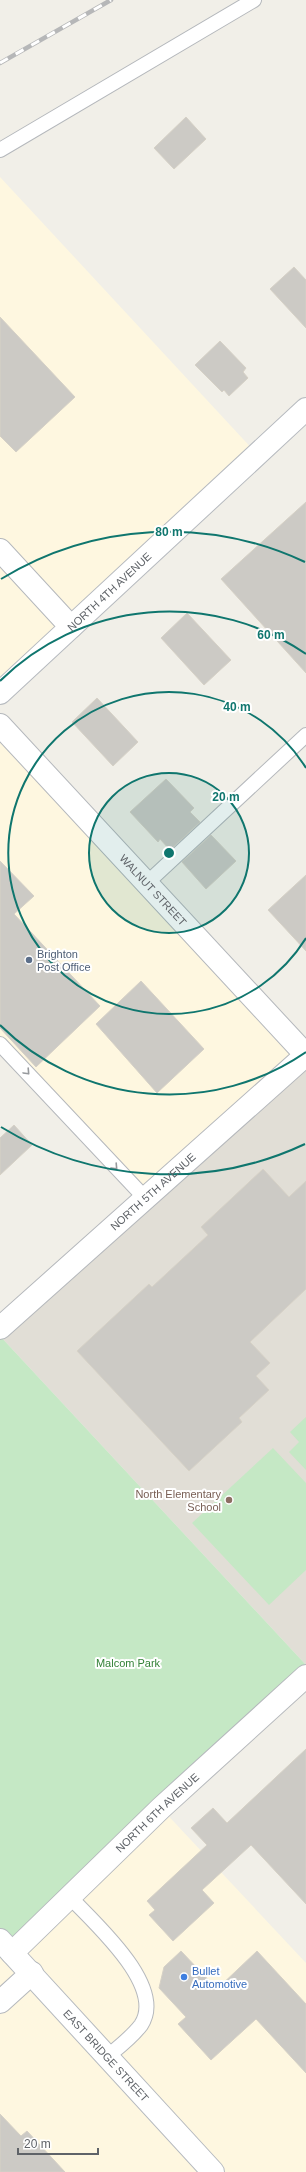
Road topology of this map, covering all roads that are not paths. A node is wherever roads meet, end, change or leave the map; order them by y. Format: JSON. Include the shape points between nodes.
{"nodes":[{"id":1,"x":254,"y":0,"type":"edge"},
{"id":2,"x":0,"y":150,"type":"edge"},
{"id":3,"x":306,"y":409,"type":"edge"},
{"id":4,"x":0,"y":550,"type":"edge"},
{"id":5,"x":71,"y":627,"type":"junction"},
{"id":6,"x":0,"y":693,"type":"edge"},
{"id":7,"x":0,"y":725,"type":"edge"},
{"id":8,"x":306,"y":735,"type":"edge"},
{"id":9,"x":147,"y":883,"type":"junction"},
{"id":10,"x":0,"y":1044,"type":"edge"},
{"id":11,"x":306,"y":1055,"type":"edge"},
{"id":12,"x":145,"y":1198,"type":"junction"},
{"id":13,"x":0,"y":1328,"type":"edge"},
{"id":14,"x":306,"y":1676,"type":"edge"},
{"id":15,"x":70,"y":1896,"type":"junction"},
{"id":16,"x":6,"y":1946,"type":"edge"},
{"id":17,"x":32,"y":1973,"type":"junction"},
{"id":18,"x":0,"y":2002,"type":"edge"},
{"id":19,"x":108,"y":2056,"type":"junction"},
{"id":20,"x":213,"y":2172,"type":"edge"}],
"edges":[{"from":1,"to":2,"type":"lane"},
{"from":3,"to":5,"type":"street","name":"NORTH 4TH AVENUE"},
{"from":4,"to":5,"type":"street"},
{"from":5,"to":6,"type":"street","name":"NORTH 4TH AVENUE"},
{"from":7,"to":9,"type":"street","name":"WALNUT STREET"},
{"from":8,"to":9,"type":"lane"},
{"from":9,"to":11,"type":"street","name":"WALNUT STREET"},
{"from":10,"to":12,"type":"lane","one_way":true},
{"from":11,"to":12,"type":"street","name":"NORTH 5TH AVENUE"},
{"from":12,"to":13,"type":"street","name":"NORTH 5TH AVENUE"},
{"from":14,"to":15,"type":"street","name":"NORTH 6TH AVENUE","via":[[161,1808]]},
{"from":15,"to":16,"type":"street","name":"NORTH 6TH AVENUE"},
{"from":15,"to":19,"type":"lane","via":[[130,1962],[145,1994],[146,2010],[141,2024]]},
{"from":16,"to":17,"type":"street","name":"EAST BRIDGE STREET"},
{"from":17,"to":18,"type":"street"},
{"from":17,"to":19,"type":"street","name":"EAST BRIDGE STREET"},
{"from":19,"to":20,"type":"street","name":"EAST BRIDGE STREET"}]}
